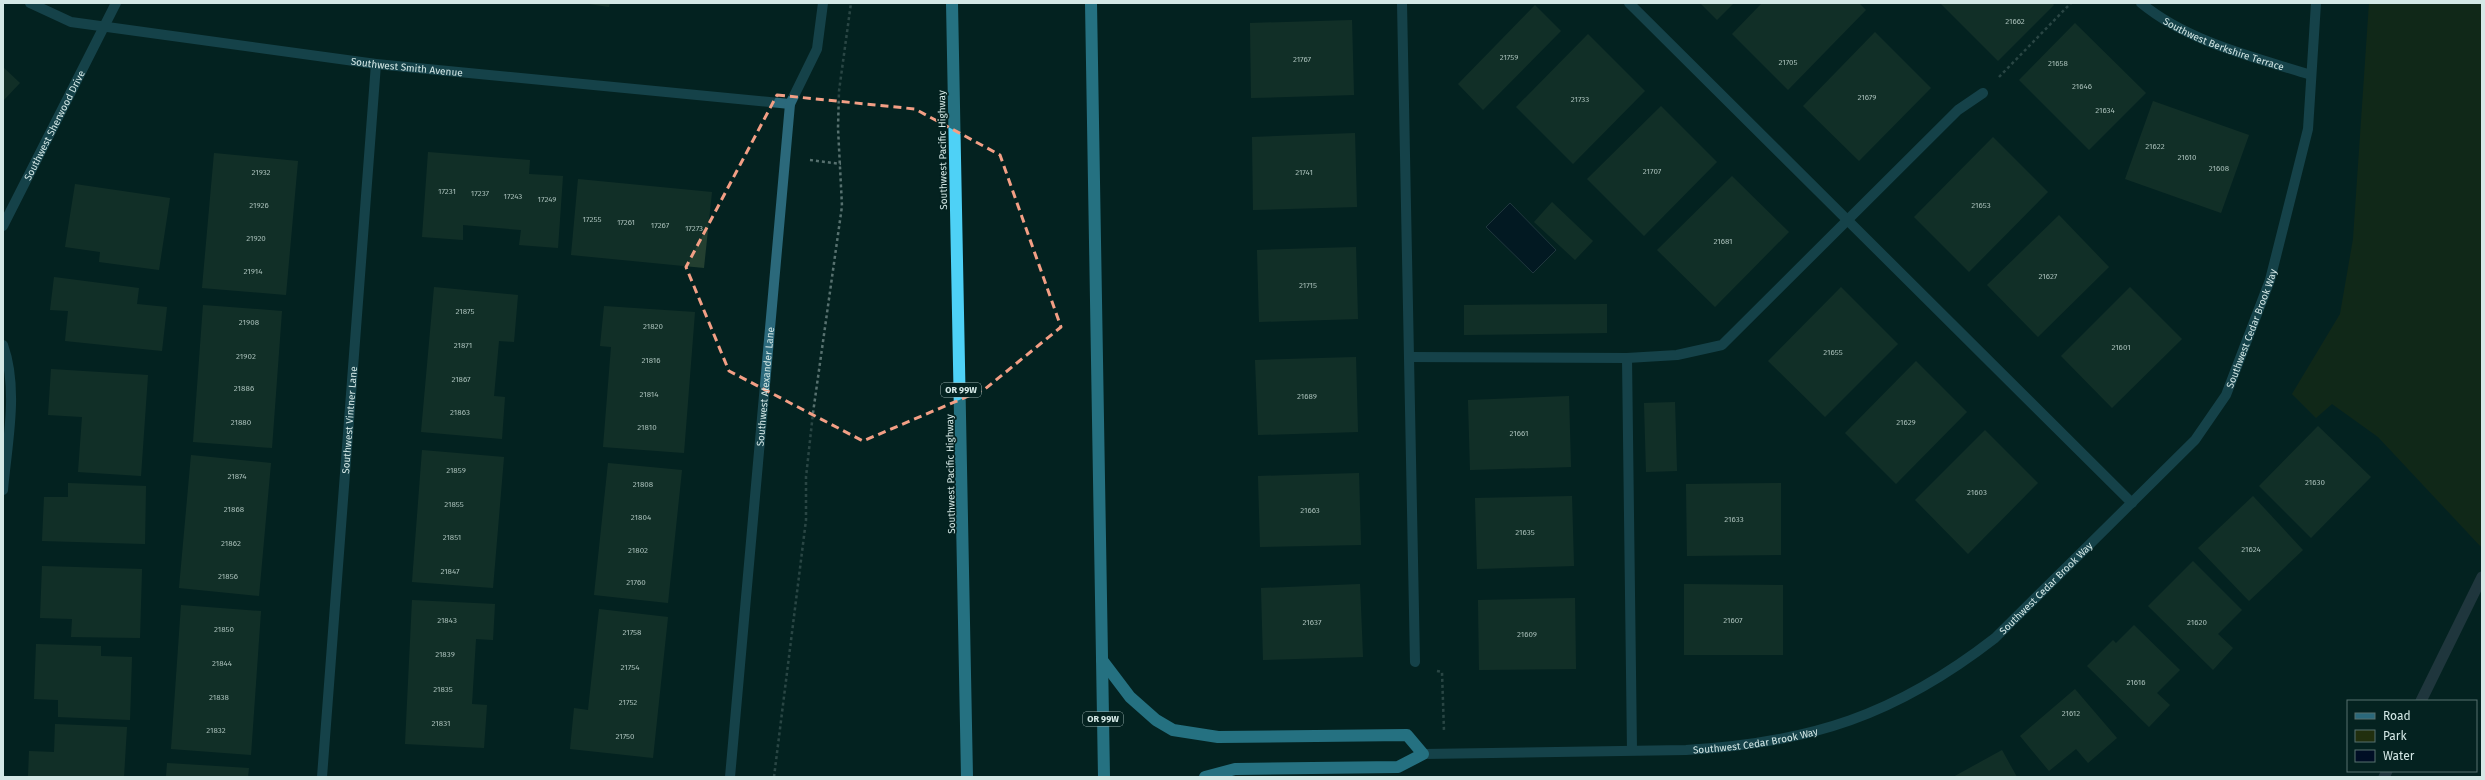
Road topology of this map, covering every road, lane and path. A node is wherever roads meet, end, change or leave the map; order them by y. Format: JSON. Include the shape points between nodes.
{"nodes":[{"id":1,"x":30,"y":3,"type":"edge"},
{"id":2,"x":116,"y":3,"type":"edge"},
{"id":3,"x":822,"y":3,"type":"edge"},
{"id":4,"x":851,"y":3,"type":"edge"},
{"id":5,"x":952,"y":3,"type":"edge"},
{"id":6,"x":1091,"y":3,"type":"edge"},
{"id":7,"x":1402,"y":3,"type":"edge"},
{"id":8,"x":1629,"y":3,"type":"edge"},
{"id":9,"x":2071,"y":3,"type":"edge"},
{"id":10,"x":2141,"y":3,"type":"edge"},
{"id":11,"x":2316,"y":3,"type":"edge"},
{"id":12,"x":106,"y":26,"type":"junction"},
{"id":13,"x":376,"y":64,"type":"junction"},
{"id":14,"x":2311,"y":75,"type":"junction"},
{"id":15,"x":1983,"y":93,"type":"joint"},
{"id":16,"x":790,"y":104,"type":"junction"},
{"id":17,"x":786,"y":156,"type":"junction"},
{"id":18,"x":841,"y":164,"type":"junction"},
{"id":19,"x":1847,"y":220,"type":"junction"},
{"id":20,"x":3,"y":226,"type":"edge"},
{"id":21,"x":3,"y":345,"type":"edge"},
{"id":22,"x":1409,"y":357,"type":"junction"},
{"id":23,"x":1627,"y":358,"type":"junction"},
{"id":24,"x":3,"y":490,"type":"edge"},
{"id":25,"x":2132,"y":503,"type":"junction"},
{"id":26,"x":1102,"y":660,"type":"junction"},
{"id":27,"x":1415,"y":662,"type":"joint"},
{"id":28,"x":1632,"y":750,"type":"junction"},
{"id":29,"x":1444,"y":753,"type":"junction"},
{"id":30,"x":1423,"y":754,"type":"junction"},
{"id":31,"x":322,"y":777,"type":"edge"},
{"id":32,"x":730,"y":777,"type":"edge"},
{"id":33,"x":774,"y":777,"type":"edge"},
{"id":34,"x":967,"y":777,"type":"edge"},
{"id":35,"x":1104,"y":777,"type":"edge"},
{"id":36,"x":1205,"y":777,"type":"edge"}],
"edges":[{"from":1,"to":12,"type":"street","name":"Southwest Smith Avenue","via":[[71,22]]},
{"from":2,"to":12,"type":"street","name":"Southwest Sherwood Drive"},
{"from":3,"to":16,"type":"street","name":"Southwest Alexander Lane","via":[[817,49]]},
{"from":4,"to":18,"type":"path","via":[[840,91],[838,128]]},
{"from":5,"to":34,"type":"highway","name":"Southwest Pacific Highway","number":"OR 99W"},
{"from":6,"to":26,"type":"highway","number":"OR 99W"},
{"from":7,"to":22,"type":"street"},
{"from":8,"to":19,"type":"street"},
{"from":9,"to":15,"type":"path"},
{"from":10,"to":14,"type":"street","name":"Southwest Berkshire Terrace","via":[[2168,22],[2195,34],[2241,53]]},
{"from":11,"to":14,"type":"street","name":"Southwest Cedar Brook Way"},
{"from":12,"to":13,"type":"street","name":"Southwest Smith Avenue"},
{"from":12,"to":20,"type":"street","name":"Southwest Sherwood Drive"},
{"from":13,"to":16,"type":"street","name":"Southwest Smith Avenue"},
{"from":13,"to":31,"type":"street","name":"Southwest Vintner Lane"},
{"from":14,"to":25,"type":"street","name":"Southwest Cedar Brook Way","via":[[2308,129],[2270,280],[2226,395],[2195,440]]},
{"from":15,"to":19,"type":"street","via":[[1958,110]]},
{"from":16,"to":17,"type":"street","name":"Southwest Alexander Lane"},
{"from":17,"to":18,"type":"path"},
{"from":17,"to":32,"type":"street","name":"Southwest Alexander Lane"},
{"from":18,"to":33,"type":"path","via":[[842,206],[839,240],[813,413],[806,477],[806,520]]},
{"from":19,"to":23,"type":"street","via":[[1722,345],[1677,355]]},
{"from":19,"to":25,"type":"street"},
{"from":21,"to":24,"type":"street","via":[[9,361],[12,385]]},
{"from":22,"to":23,"type":"street"},
{"from":22,"to":27,"type":"street"},
{"from":23,"to":28,"type":"street"},
{"from":25,"to":28,"type":"street","name":"Southwest Cedar Brook Way","via":[[1995,638],[1969,658],[1897,702],[1822,731],[1755,745],[1686,750]]},
{"from":26,"to":30,"type":"highway","via":[[1130,697],[1156,720],[1173,730],[1218,737],[1407,735]]},
{"from":26,"to":35,"type":"highway","number":"OR 99W"},
{"from":27,"to":29,"type":"path","via":[[1442,672]]},
{"from":28,"to":29,"type":"street","name":"Southwest Cedar Brook Way"},
{"from":29,"to":30,"type":"street","name":"Southwest Cedar Brook Way"},
{"from":30,"to":36,"type":"highway","via":[[1398,767],[1235,769]]}]}
